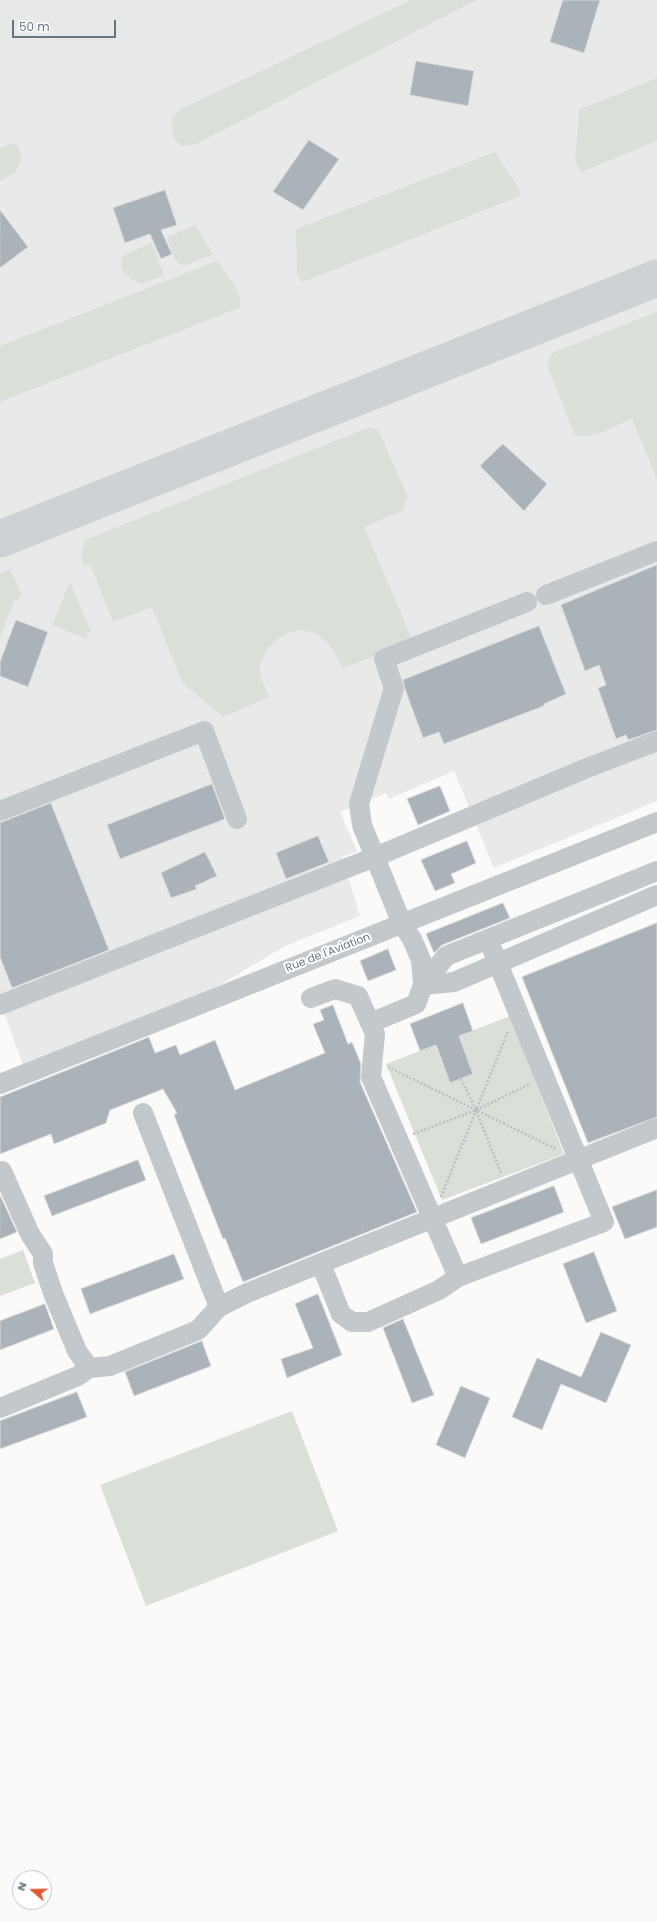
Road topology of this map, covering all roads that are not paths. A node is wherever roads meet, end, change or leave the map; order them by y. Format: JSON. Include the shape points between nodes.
{"nodes":[{"id":1,"x":657,"y":551,"type":"edge"},
{"id":2,"x":546,"y":595,"type":"dead end"},
{"id":3,"x":527,"y":602,"type":"dead end"},
{"id":4,"x":657,"y":741,"type":"edge"},
{"id":5,"x":0,"y":811,"type":"edge"},
{"id":6,"x":237,"y":819,"type":"dead end"},
{"id":7,"x":657,"y":822,"type":"edge"},
{"id":8,"x":375,"y":857,"type":"junction"},
{"id":9,"x":657,"y":871,"type":"edge"},
{"id":10,"x":657,"y":895,"type":"edge"},
{"id":11,"x":402,"y":924,"type":"junction"},
{"id":12,"x":488,"y":939,"type":"junction"},
{"id":13,"x":497,"y":962,"type":"junction"},
{"id":14,"x":423,"y":985,"type":"junction"},
{"id":15,"x":311,"y":998,"type":"dead end"},
{"id":16,"x":0,"y":1006,"type":"edge"},
{"id":17,"x":370,"y":1023,"type":"junction"},
{"id":18,"x":0,"y":1084,"type":"edge"},
{"id":19,"x":143,"y":1113,"type":"dead end"},
{"id":20,"x":657,"y":1128,"type":"edge"},
{"id":21,"x":578,"y":1160,"type":"junction"},
{"id":22,"x":2,"y":1171,"type":"dead end"},
{"id":23,"x":433,"y":1218,"type":"junction"},
{"id":24,"x":321,"y":1264,"type":"junction"},
{"id":25,"x":458,"y":1277,"type":"junction"},
{"id":26,"x":219,"y":1307,"type":"junction"},
{"id":27,"x":89,"y":1368,"type":"junction"},
{"id":28,"x":0,"y":1408,"type":"edge"}],
"edges":[{"from":1,"to":2,"type":"street"},
{"from":3,"to":8,"type":"street","via":[[384,659],[394,688],[359,804],[362,824]]},
{"from":4,"to":8,"type":"street"},
{"from":5,"to":6,"type":"street","via":[[204,731]]},
{"from":7,"to":11,"type":"street","name":"Rue de l'Aviation"},
{"from":8,"to":11,"type":"street"},
{"from":8,"to":16,"type":"street"},
{"from":9,"to":12,"type":"street"},
{"from":10,"to":13,"type":"street"},
{"from":11,"to":14,"type":"street","via":[[421,960]]},
{"from":11,"to":18,"type":"street","name":"Rue de l'Aviation"},
{"from":12,"to":13,"type":"street"},
{"from":12,"to":14,"type":"street","via":[[446,956]]},
{"from":13,"to":14,"type":"street","via":[[454,982]]},
{"from":13,"to":21,"type":"street"},
{"from":14,"to":17,"type":"street","via":[[416,1004]]},
{"from":15,"to":17,"type":"street","via":[[335,989],[358,996]]},
{"from":17,"to":23,"type":"street","via":[[375,1034],[371,1076]]},
{"from":19,"to":26,"type":"street"},
{"from":20,"to":21,"type":"street"},
{"from":21,"to":23,"type":"street"},
{"from":21,"to":25,"type":"street","via":[[604,1222]]},
{"from":22,"to":27,"type":"street","via":[[30,1234],[43,1254],[43,1263],[52,1292],[77,1351]]},
{"from":23,"to":24,"type":"street"},
{"from":23,"to":25,"type":"street"},
{"from":24,"to":25,"type":"street","via":[[341,1314],[352,1322],[368,1322],[439,1290]]},
{"from":24,"to":26,"type":"street","via":[[247,1293]]},
{"from":26,"to":27,"type":"street","via":[[198,1330],[110,1366]]},
{"from":27,"to":28,"type":"street","via":[[78,1376]]}]}
